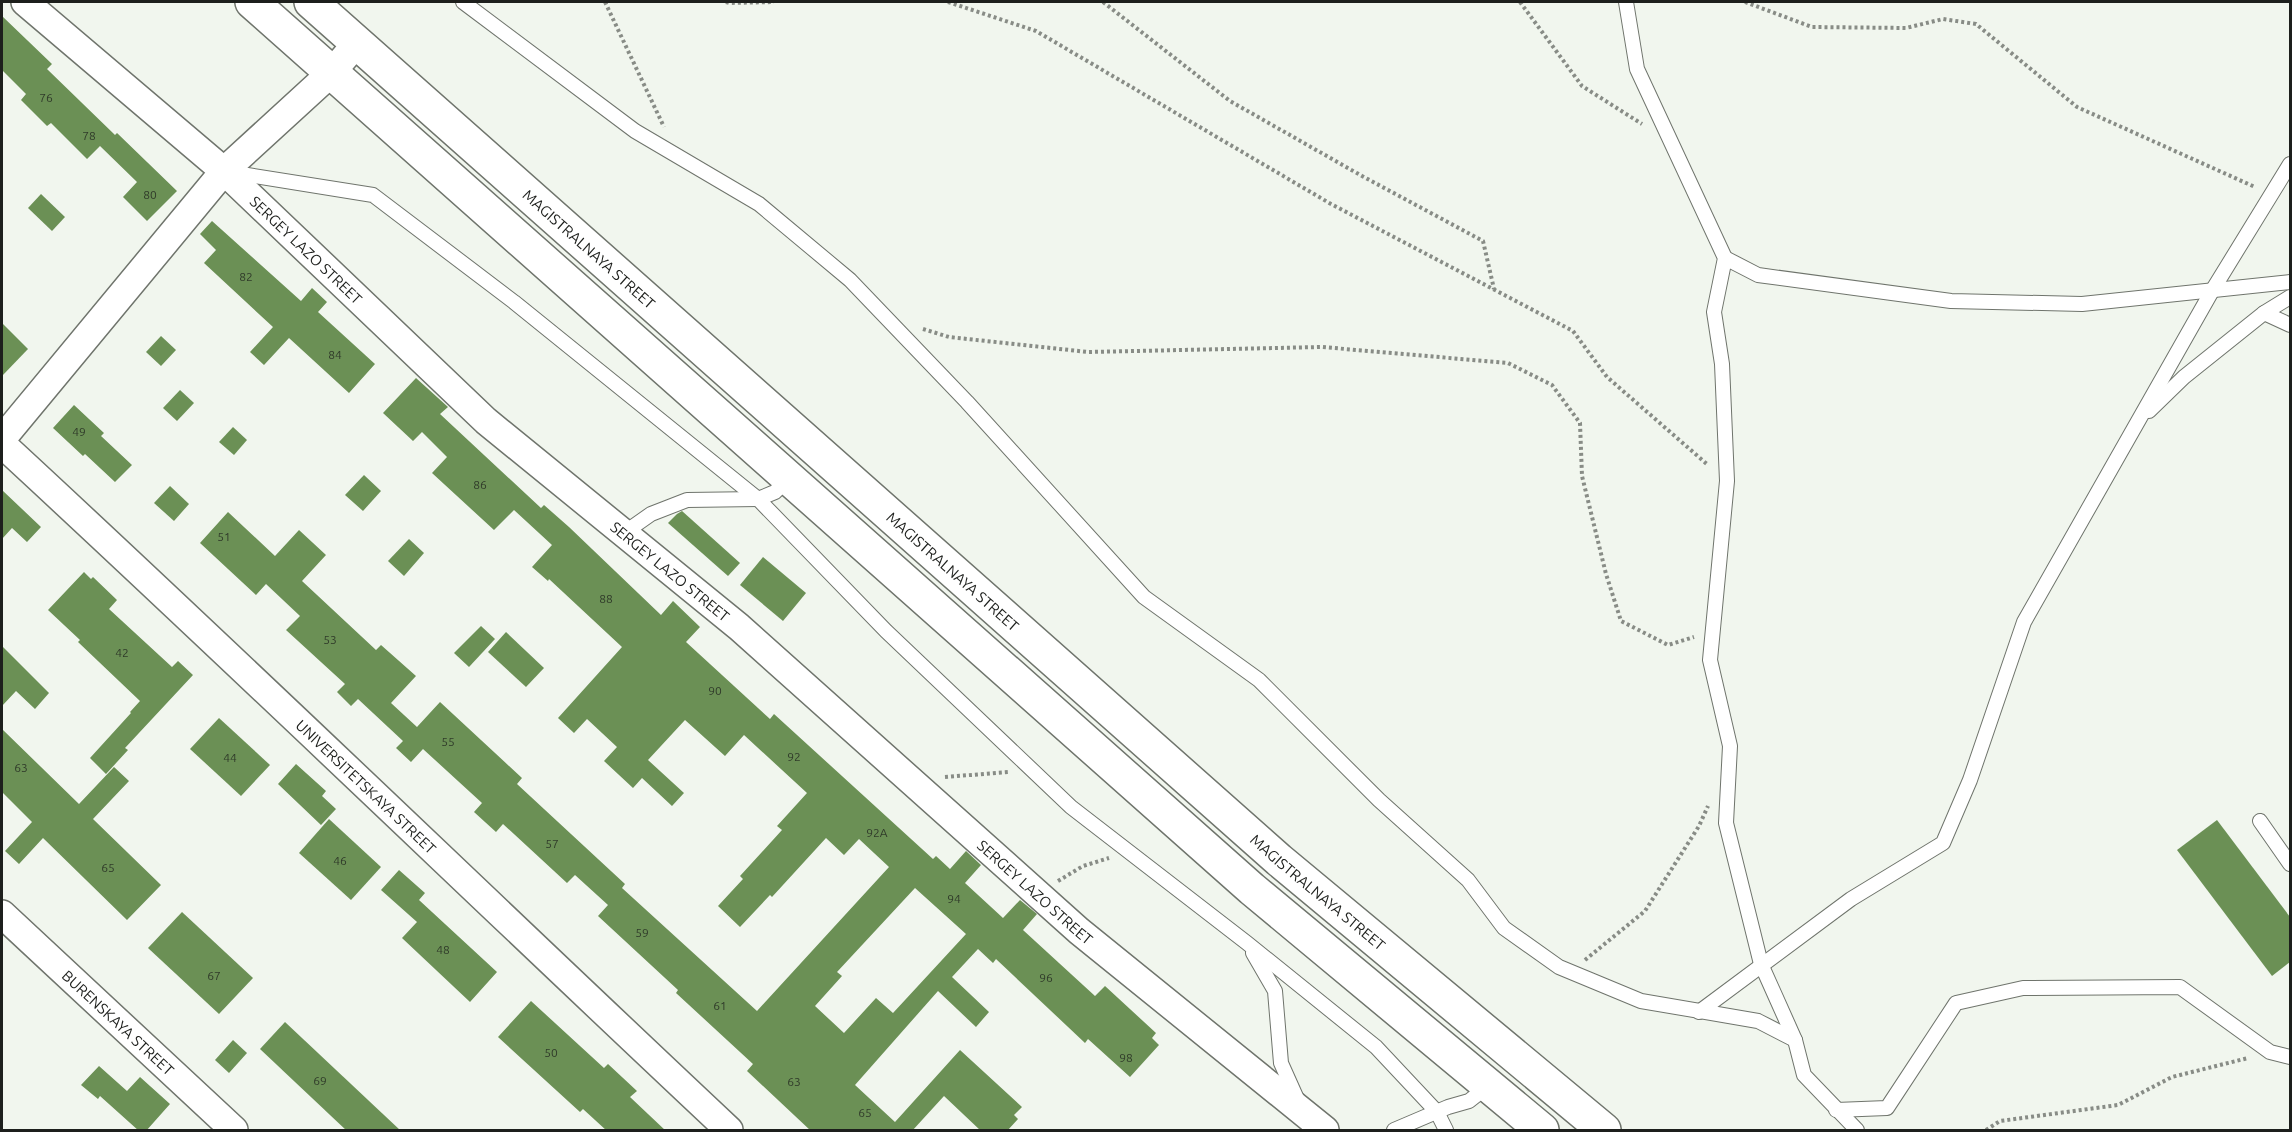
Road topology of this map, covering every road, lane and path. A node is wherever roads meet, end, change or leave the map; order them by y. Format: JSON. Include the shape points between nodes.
{"nodes":[{"id":1,"x":25,"y":2,"type":"edge"},
{"id":2,"x":252,"y":2,"type":"edge"},
{"id":3,"x":311,"y":2,"type":"edge"},
{"id":4,"x":463,"y":2,"type":"edge"},
{"id":5,"x":605,"y":2,"type":"edge"},
{"id":6,"x":726,"y":2,"type":"edge"},
{"id":7,"x":774,"y":2,"type":"edge"},
{"id":8,"x":948,"y":2,"type":"edge"},
{"id":9,"x":1103,"y":2,"type":"edge"},
{"id":10,"x":1520,"y":2,"type":"edge"},
{"id":11,"x":1626,"y":2,"type":"edge"},
{"id":12,"x":1745,"y":2,"type":"edge"},
{"id":13,"x":357,"y":43,"type":"junction"},
{"id":14,"x":331,"y":72,"type":"junction"},
{"id":15,"x":1673,"y":146,"type":"junction"},
{"id":16,"x":679,"y":157,"type":"junction"},
{"id":17,"x":2290,"y":164,"type":"edge"},
{"id":18,"x":224,"y":171,"type":"junction"},
{"id":19,"x":2271,"y":195,"type":"junction"},
{"id":20,"x":1725,"y":258,"type":"junction"},
{"id":21,"x":2290,"y":282,"type":"edge"},
{"id":22,"x":1494,"y":289,"type":"junction"},
{"id":23,"x":2212,"y":291,"type":"junction"},
{"id":24,"x":2290,"y":297,"type":"edge"},
{"id":25,"x":2264,"y":313,"type":"junction"},
{"id":26,"x":886,"y":318,"type":"junction"},
{"id":27,"x":2290,"y":325,"type":"edge"},
{"id":28,"x":2136,"y":424,"type":"junction"},
{"id":29,"x":2,"y":439,"type":"edge"},
{"id":30,"x":2,"y":444,"type":"edge"},
{"id":31,"x":788,"y":479,"type":"junction"},
{"id":32,"x":1726,"y":481,"type":"junction"},
{"id":33,"x":758,"y":499,"type":"junction"},
{"id":34,"x":624,"y":533,"type":"junction"},
{"id":35,"x":1712,"y":632,"type":"junction"},
{"id":36,"x":1033,"y":771,"type":"junction"},
{"id":37,"x":911,"y":781,"type":"junction"},
{"id":38,"x":1712,"y":797,"type":"dead end"},
{"id":39,"x":2260,"y":821,"type":"dead end"},
{"id":40,"x":1128,"y":851,"type":"junction"},
{"id":41,"x":2290,"y":864,"type":"edge"},
{"id":42,"x":1037,"y":893,"type":"junction"},
{"id":43,"x":2,"y":914,"type":"edge"},
{"id":44,"x":1247,"y":943,"type":"junction"},
{"id":45,"x":1761,"y":964,"type":"junction"},
{"id":46,"x":1570,"y":971,"type":"junction"},
{"id":47,"x":1699,"y":1012,"type":"junction"},
{"id":48,"x":1795,"y":1040,"type":"junction"},
{"id":49,"x":2270,"y":1052,"type":"junction"},
{"id":50,"x":2290,"y":1057,"type":"edge"},
{"id":51,"x":1488,"y":1086,"type":"junction"},
{"id":52,"x":1836,"y":1110,"type":"junction"},
{"id":53,"x":1437,"y":1112,"type":"junction"},
{"id":54,"x":1303,"y":1113,"type":"junction"},
{"id":55,"x":234,"y":1131,"type":"edge"},
{"id":56,"x":729,"y":1131,"type":"edge"},
{"id":57,"x":1325,"y":1131,"type":"edge"},
{"id":58,"x":1394,"y":1131,"type":"edge"},
{"id":59,"x":1446,"y":1131,"type":"edge"},
{"id":60,"x":1542,"y":1131,"type":"edge"},
{"id":61,"x":1604,"y":1131,"type":"edge"},
{"id":62,"x":1857,"y":1131,"type":"edge"},
{"id":63,"x":1986,"y":1131,"type":"edge"}],
"edges":[{"from":1,"to":18,"type":"street","name":"SERGEY LAZO STREET"},
{"from":2,"to":14,"type":"main road"},
{"from":3,"to":13,"type":"main road","name":"MAGISTRALNAYA STREET"},
{"from":4,"to":16,"type":"lane","via":[[635,131]]},
{"from":5,"to":16,"type":"path"},
{"from":6,"to":7,"type":"path"},
{"from":8,"to":22,"type":"path","via":[[1036,31],[1331,204]]},
{"from":9,"to":22,"type":"path","via":[[1230,101],[1483,241]]},
{"from":10,"to":15,"type":"path","via":[[1582,86]]},
{"from":11,"to":15,"type":"lane","via":[[1637,69]]},
{"from":12,"to":19,"type":"path","via":[[1812,27],[1906,28],[1943,19],[1976,24],[2077,107]]},
{"from":13,"to":14,"type":"street"},
{"from":13,"to":61,"type":"main road","name":"MAGISTRALNAYA STREET","via":[[1279,860]]},
{"from":14,"to":18,"type":"street"},
{"from":14,"to":31,"type":"main road"},
{"from":15,"to":20,"type":"lane"},
{"from":16,"to":26,"type":"lane","via":[[759,204],[850,280]]},
{"from":17,"to":19,"type":"lane"},
{"from":18,"to":29,"type":"street"},
{"from":18,"to":33,"type":"lane","via":[[373,195],[514,302]]},
{"from":18,"to":34,"type":"street","name":"SERGEY LAZO STREET","via":[[486,421]]},
{"from":19,"to":23,"type":"lane"},
{"from":20,"to":23,"type":"lane","via":[[1758,275],[1951,301],[2082,304]]},
{"from":20,"to":32,"type":"lane","via":[[1714,312],[1722,363]]},
{"from":21,"to":23,"type":"lane"},
{"from":22,"to":32,"type":"path","via":[[1573,331],[1607,377]]},
{"from":23,"to":28,"type":"lane"},
{"from":24,"to":25,"type":"lane"},
{"from":25,"to":27,"type":"lane"},
{"from":25,"to":28,"type":"lane","via":[[2184,377]]},
{"from":26,"to":35,"type":"path","via":[[949,338],[1088,352],[1322,347],[1508,363],[1552,385],[1580,423],[1582,476],[1621,621],[1668,645]]},
{"from":26,"to":46,"type":"lane","via":[[1144,597],[1258,680],[1379,800],[1468,880],[1504,928]]},
{"from":28,"to":45,"type":"lane","via":[[2024,622],[1970,780],[1943,843],[1851,899]]},
{"from":30,"to":56,"type":"street","name":"UNIVERSITETSKAYA STREET"},
{"from":31,"to":33,"type":"lane","via":[[775,492]]},
{"from":31,"to":51,"type":"main road","via":[[1252,890]]},
{"from":32,"to":35,"type":"lane"},
{"from":33,"to":34,"type":"lane","via":[[687,500],[651,514]]},
{"from":33,"to":36,"type":"lane","via":[[886,631]]},
{"from":34,"to":37,"type":"street","name":"SERGEY LAZO STREET","via":[[739,627]]},
{"from":35,"to":45,"type":"lane","via":[[1710,660],[1730,746],[1726,823]]},
{"from":36,"to":37,"type":"path"},
{"from":36,"to":40,"type":"lane","via":[[1071,807]]},
{"from":37,"to":42,"type":"street","name":"SERGEY LAZO STREET"},
{"from":38,"to":46,"type":"path","via":[[1699,826],[1645,911]]},
{"from":39,"to":41,"type":"lane"},
{"from":40,"to":42,"type":"path","via":[[1083,866]]},
{"from":40,"to":44,"type":"lane"},
{"from":42,"to":54,"type":"street","name":"SERGEY LAZO STREET"},
{"from":43,"to":55,"type":"street","name":"BURENSKAYA STREET"},
{"from":44,"to":53,"type":"lane","via":[[1376,1047]]},
{"from":44,"to":54,"type":"lane","via":[[1275,991],[1281,1063]]},
{"from":45,"to":47,"type":"lane"},
{"from":45,"to":48,"type":"lane"},
{"from":46,"to":47,"type":"lane","via":[[1641,1001]]},
{"from":47,"to":48,"type":"lane","via":[[1758,1022]]},
{"from":48,"to":52,"type":"lane","via":[[1804,1075]]},
{"from":49,"to":50,"type":"lane"},
{"from":49,"to":52,"type":"lane","via":[[2180,987],[2023,988],[1956,1003],[1887,1108]]},
{"from":49,"to":63,"type":"path","via":[[2172,1077],[2118,1104],[2001,1121]]},
{"from":51,"to":53,"type":"lane","via":[[1468,1101]]},
{"from":51,"to":60,"type":"main road"},
{"from":52,"to":62,"type":"lane"},
{"from":53,"to":58,"type":"lane"},
{"from":53,"to":59,"type":"lane"},
{"from":54,"to":57,"type":"street","name":"SERGEY LAZO STREET"}]}
